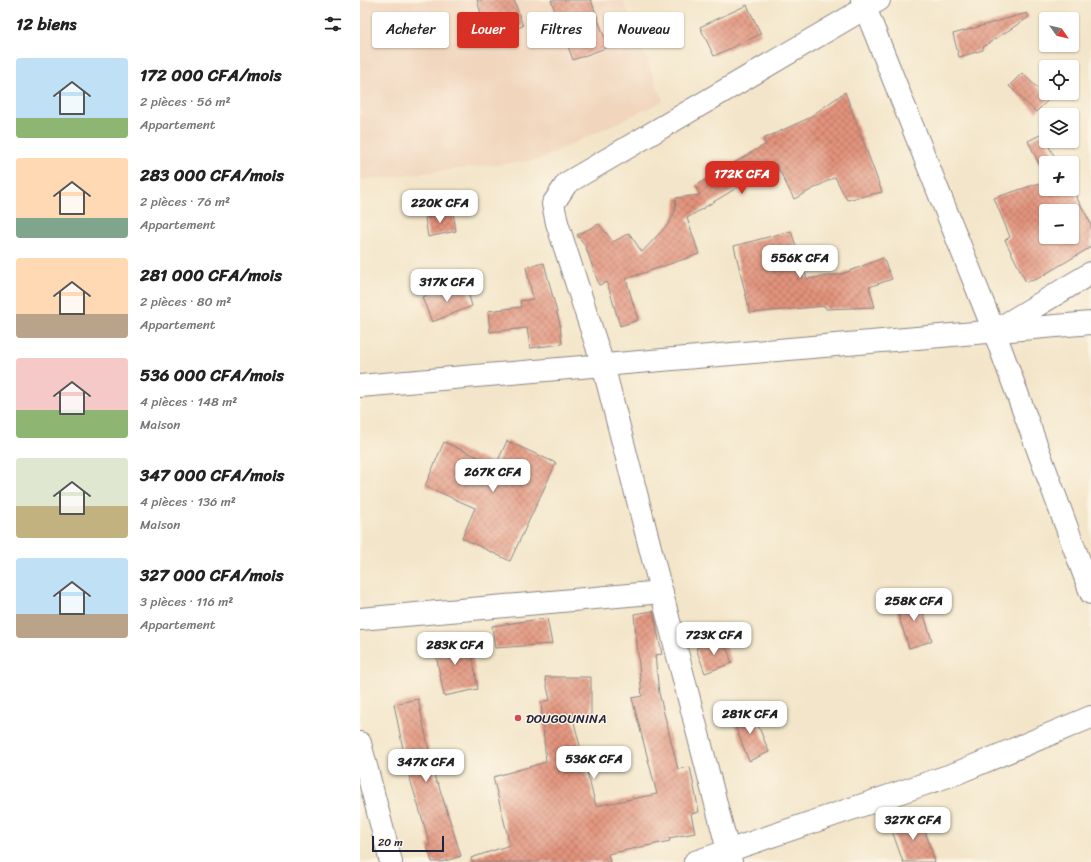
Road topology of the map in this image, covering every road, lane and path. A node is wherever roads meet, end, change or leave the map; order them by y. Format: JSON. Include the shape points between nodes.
{"nodes":[{"id":1,"x":869,"y":3,"type":"edge"},
{"id":2,"x":1091,"y":273,"type":"edge"},
{"id":3,"x":1091,"y":323,"type":"edge"},
{"id":4,"x":994,"y":331,"type":"junction"},
{"id":5,"x":603,"y":365,"type":"junction"},
{"id":6,"x":360,"y":386,"type":"edge"},
{"id":7,"x":662,"y":592,"type":"junction"},
{"id":8,"x":1091,"y":593,"type":"edge"},
{"id":9,"x":360,"y":619,"type":"edge"},
{"id":10,"x":1091,"y":717,"type":"edge"},
{"id":11,"x":360,"y":743,"type":"edge"},
{"id":12,"x":365,"y":781,"type":"edge"},
{"id":13,"x":729,"y":857,"type":"edge"},
{"id":14,"x":391,"y":862,"type":"edge"},
{"id":15,"x":695,"y":862,"type":"edge"}],
"edges":[{"from":1,"to":4,"type":"street"},
{"from":1,"to":5,"type":"street","via":[[567,183],[553,204]]},
{"from":2,"to":4,"type":"street"},
{"from":3,"to":4,"type":"street"},
{"from":4,"to":5,"type":"street"},
{"from":4,"to":8,"type":"street"},
{"from":5,"to":6,"type":"street"},
{"from":5,"to":7,"type":"street"},
{"from":7,"to":9,"type":"street"},
{"from":7,"to":13,"type":"street"},
{"from":10,"to":13,"type":"street","via":[[957,773]]},
{"from":11,"to":12,"type":"street"},
{"from":12,"to":14,"type":"street"},
{"from":13,"to":15,"type":"street"}]}
